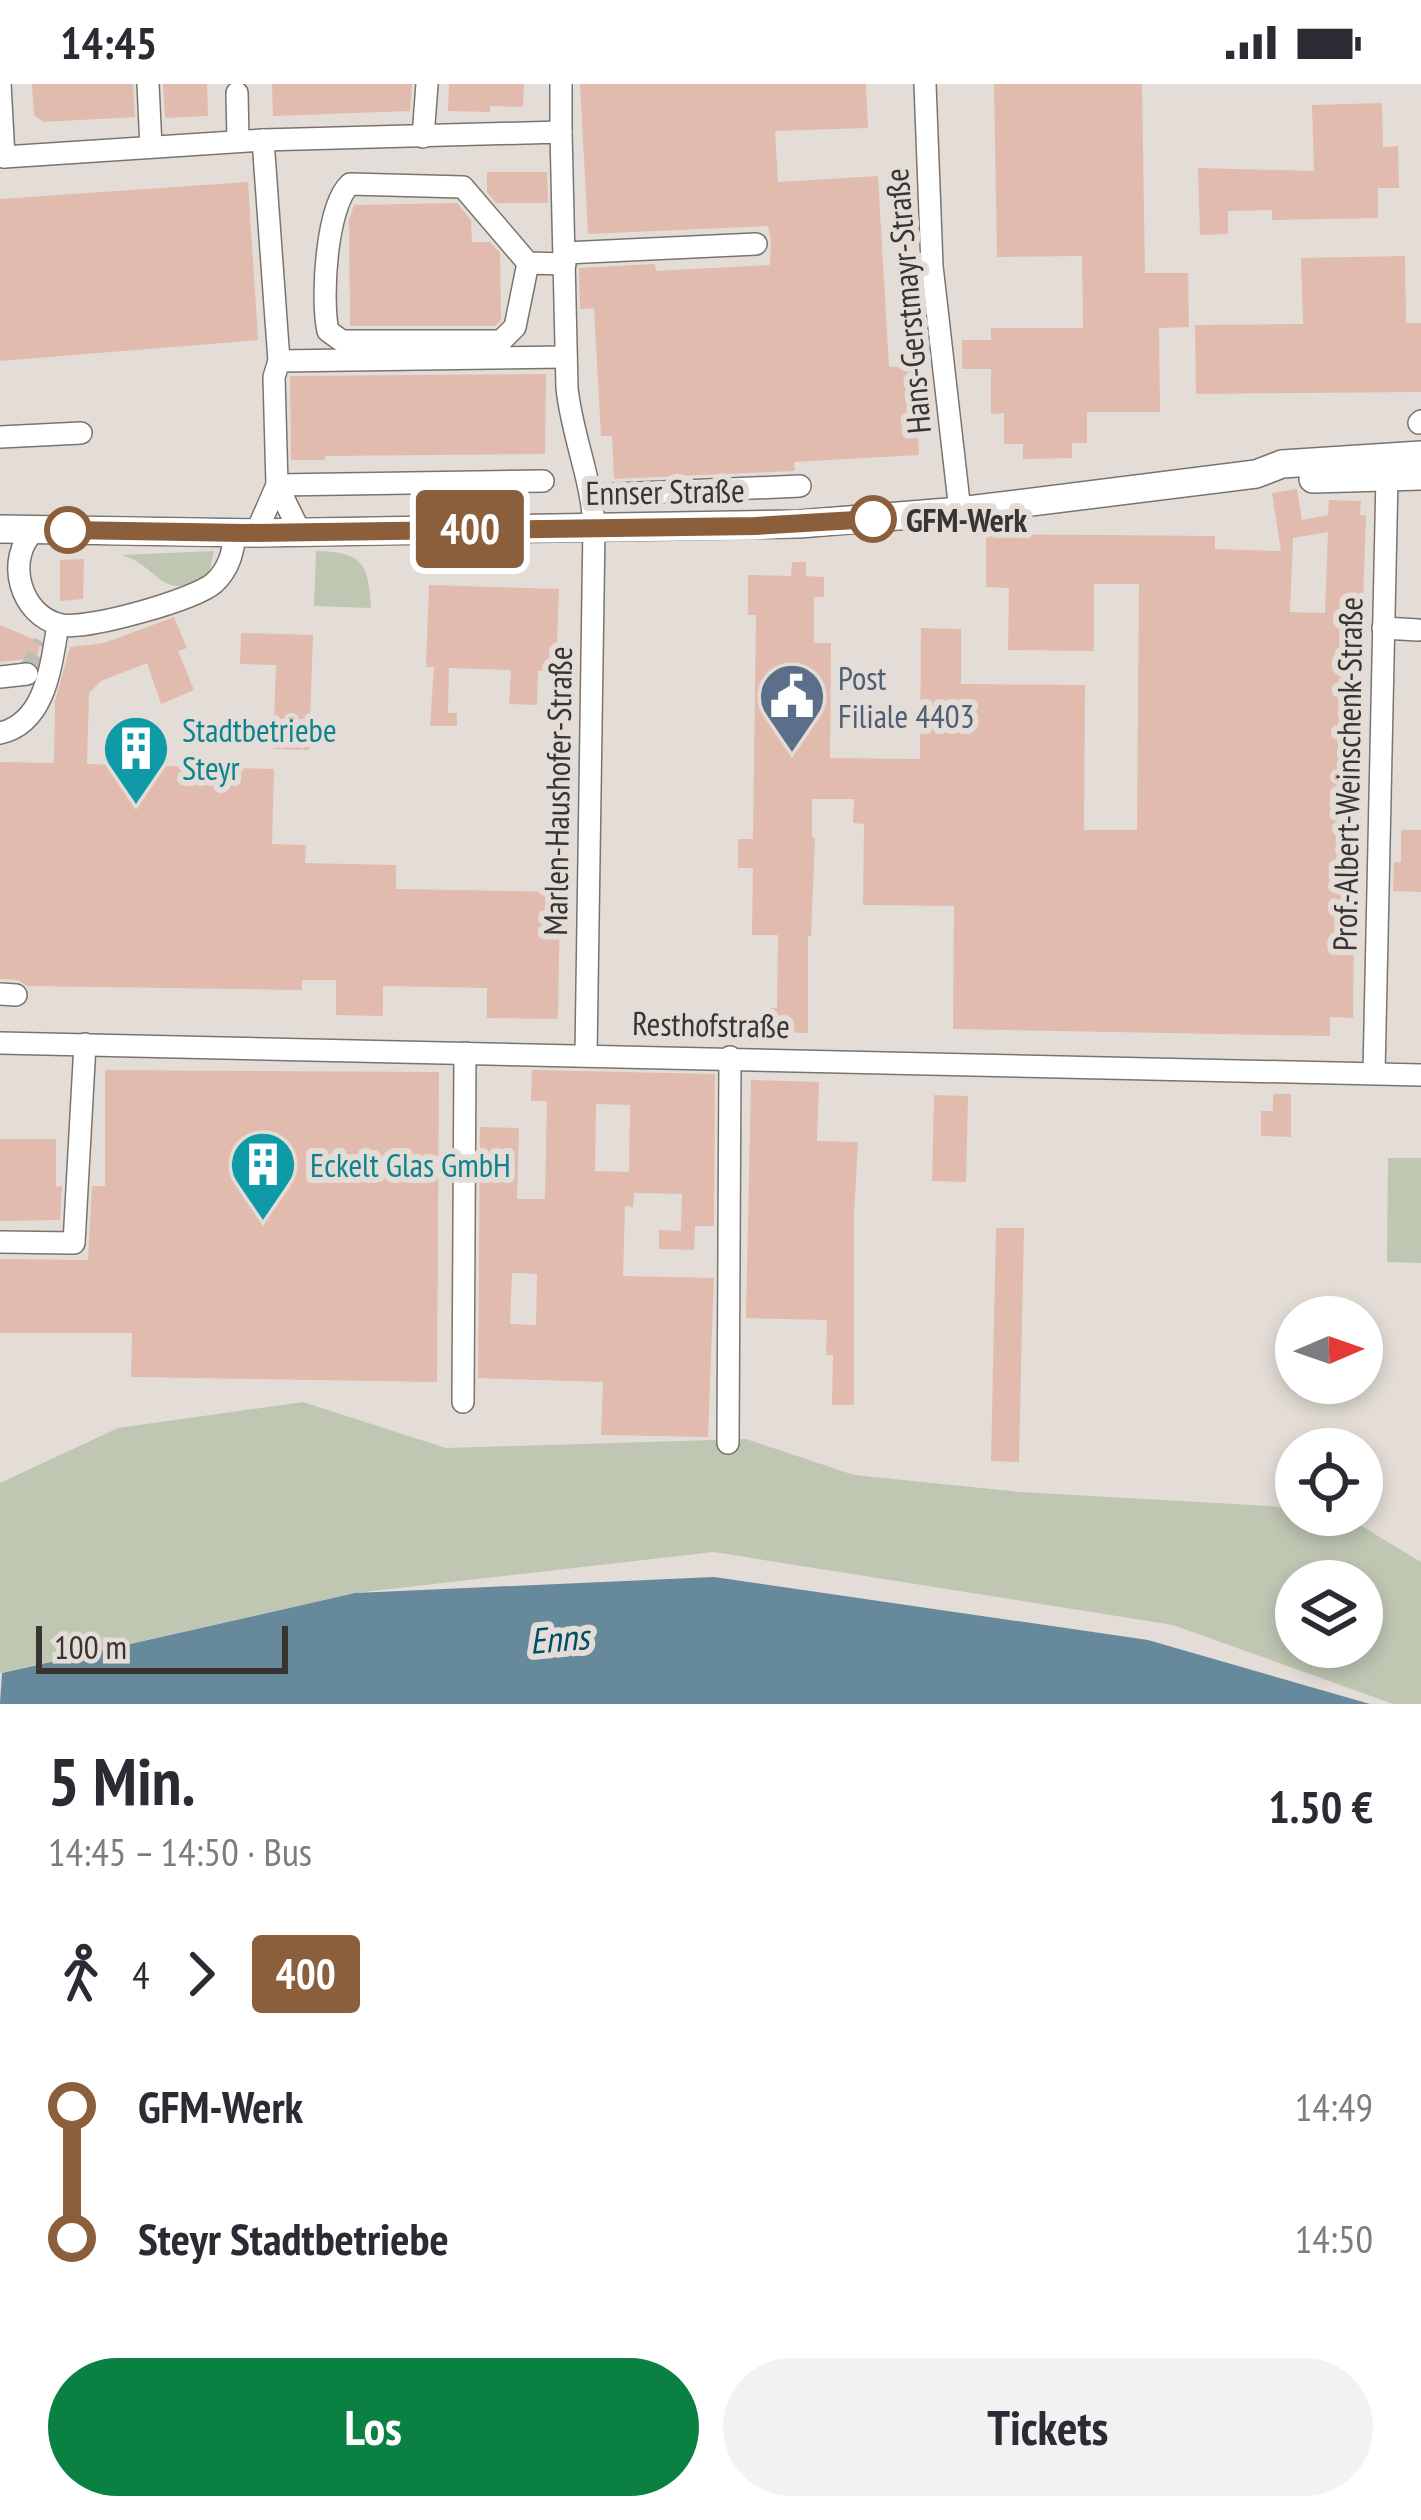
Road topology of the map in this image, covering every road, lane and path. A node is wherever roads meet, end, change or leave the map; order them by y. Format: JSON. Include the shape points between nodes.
{"nodes":[{"id":1,"x":0,"y":84,"type":"edge"},
{"id":2,"x":148,"y":84,"type":"edge"},
{"id":3,"x":427,"y":84,"type":"edge"},
{"id":4,"x":561,"y":84,"type":"edge"},
{"id":5,"x":925,"y":84,"type":"edge"},
{"id":6,"x":237,"y":92,"type":"dead end"},
{"id":7,"x":561,"y":132,"type":"junction"},
{"id":8,"x":423,"y":137,"type":"junction"},
{"id":9,"x":263,"y":140,"type":"junction"},
{"id":10,"x":238,"y":141,"type":"junction"},
{"id":11,"x":151,"y":147,"type":"junction"},
{"id":12,"x":2,"y":160,"type":"edge"},
{"id":13,"x":756,"y":244,"type":"dead end"},
{"id":14,"x":565,"y":258,"type":"junction"},
{"id":15,"x":528,"y":263,"type":"junction"},
{"id":16,"x":566,"y":357,"type":"junction"},
{"id":17,"x":279,"y":362,"type":"junction"},
{"id":18,"x":81,"y":433,"type":"dead end"},
{"id":19,"x":4,"y":440,"type":"edge"},
{"id":20,"x":1421,"y":455,"type":"edge"},
{"id":21,"x":1256,"y":474,"type":"junction"},
{"id":22,"x":1421,"y":476,"type":"edge"},
{"id":23,"x":1387,"y":478,"type":"junction"},
{"id":24,"x":543,"y":482,"type":"dead end"},
{"id":25,"x":277,"y":484,"type":"junction"},
{"id":26,"x":800,"y":486,"type":"dead end"},
{"id":27,"x":593,"y":495,"type":"junction"},
{"id":28,"x":960,"y":511,"type":"junction"},
{"id":29,"x":12,"y":525,"type":"edge"},
{"id":30,"x":594,"y":527,"type":"junction"},
{"id":31,"x":246,"y":532,"type":"junction"},
{"id":32,"x":300,"y":532,"type":"junction"},
{"id":33,"x":8,"y":568,"type":"edge"},
{"id":34,"x":1383,"y":628,"type":"junction"},
{"id":35,"x":1418,"y":630,"type":"edge"},
{"id":36,"x":51,"y":634,"type":"junction"},
{"id":37,"x":27,"y":674,"type":"dead end"},
{"id":38,"x":0,"y":677,"type":"edge"},
{"id":39,"x":0,"y":733,"type":"edge"},
{"id":40,"x":0,"y":1043,"type":"edge"},
{"id":41,"x":85,"y":1044,"type":"junction"},
{"id":42,"x":465,"y":1053,"type":"junction"},
{"id":43,"x":586,"y":1055,"type":"junction"},
{"id":44,"x":730,"y":1058,"type":"junction"},
{"id":45,"x":1374,"y":1073,"type":"junction"},
{"id":46,"x":1421,"y":1075,"type":"edge"},
{"id":47,"x":0,"y":1242,"type":"edge"},
{"id":48,"x":463,"y":1402,"type":"dead end"},
{"id":49,"x":728,"y":1443,"type":"dead end"}],
"edges":[{"from":1,"to":12,"type":"street"},
{"from":2,"to":11,"type":"street"},
{"from":3,"to":8,"type":"street"},
{"from":4,"to":7,"type":"street","name":"Marlen-Haushofer-Straße"},
{"from":5,"to":28,"type":"street","name":"Hans-Gerstmayr-Straße","via":[[932,266]]},
{"from":6,"to":10,"type":"street"},
{"from":7,"to":8,"type":"street"},
{"from":7,"to":14,"type":"street","name":"Marlen-Haushofer-Straße"},
{"from":8,"to":9,"type":"street"},
{"from":9,"to":10,"type":"street"},
{"from":9,"to":17,"type":"street"},
{"from":10,"to":11,"type":"street"},
{"from":11,"to":12,"type":"street"},
{"from":13,"to":14,"type":"street"},
{"from":14,"to":15,"type":"street"},
{"from":14,"to":16,"type":"street","name":"Marlen-Haushofer-Straße"},
{"from":15,"to":15,"type":"street","via":[[463,187],[350,184],[332,226],[328,331],[342,341],[501,341],[515,327]]},
{"from":16,"to":17,"type":"street"},
{"from":16,"to":27,"type":"street","name":"Marlen-Haushofer-Straße","via":[[570,413]]},
{"from":17,"to":25,"type":"street"},
{"from":18,"to":19,"type":"street"},
{"from":20,"to":21,"type":"main road","name":"Ennser Straße","via":[[1282,464]]},
{"from":21,"to":23,"type":"main road","name":"Ennser Straße"},
{"from":21,"to":28,"type":"main road","name":"Ennser Straße"},
{"from":22,"to":23,"type":"main road","name":"Ennser Straße"},
{"from":23,"to":34,"type":"street","name":"Prof.-Albert-Weinschenk-Straße"},
{"from":24,"to":25,"type":"street"},
{"from":25,"to":31,"type":"street"},
{"from":25,"to":32,"type":"street"},
{"from":26,"to":27,"type":"street"},
{"from":27,"to":30,"type":"street","name":"Marlen-Haushofer-Straße"},
{"from":28,"to":30,"type":"main road","name":"Ennser Straße"},
{"from":29,"to":31,"type":"main road","name":"Ennser Straße"},
{"from":29,"to":33,"type":"street","via":[[20,545]]},
{"from":30,"to":32,"type":"main road","name":"Ennser Straße"},
{"from":30,"to":43,"type":"street","name":"Marlen-Haushofer-Straße"},
{"from":31,"to":32,"type":"main road","name":"Ennser Straße"},
{"from":31,"to":36,"type":"street","via":[[225,570],[193,596]]},
{"from":33,"to":36,"type":"street"},
{"from":34,"to":35,"type":"street"},
{"from":34,"to":45,"type":"street","name":"Prof.-Albert-Weinschenk-Straße"},
{"from":36,"to":39,"type":"street","via":[[42,695],[30,718]]},
{"from":37,"to":38,"type":"street"},
{"from":40,"to":41,"type":"street","name":"Resthofstraße"},
{"from":41,"to":42,"type":"street","name":"Resthofstraße"},
{"from":41,"to":47,"type":"street","via":[[74,1243]]},
{"from":42,"to":43,"type":"street","name":"Resthofstraße"},
{"from":42,"to":48,"type":"street"},
{"from":43,"to":44,"type":"street","name":"Resthofstraße"},
{"from":44,"to":45,"type":"street","name":"Resthofstraße"},
{"from":44,"to":49,"type":"street"},
{"from":45,"to":46,"type":"street","name":"Resthofstraße"}]}
